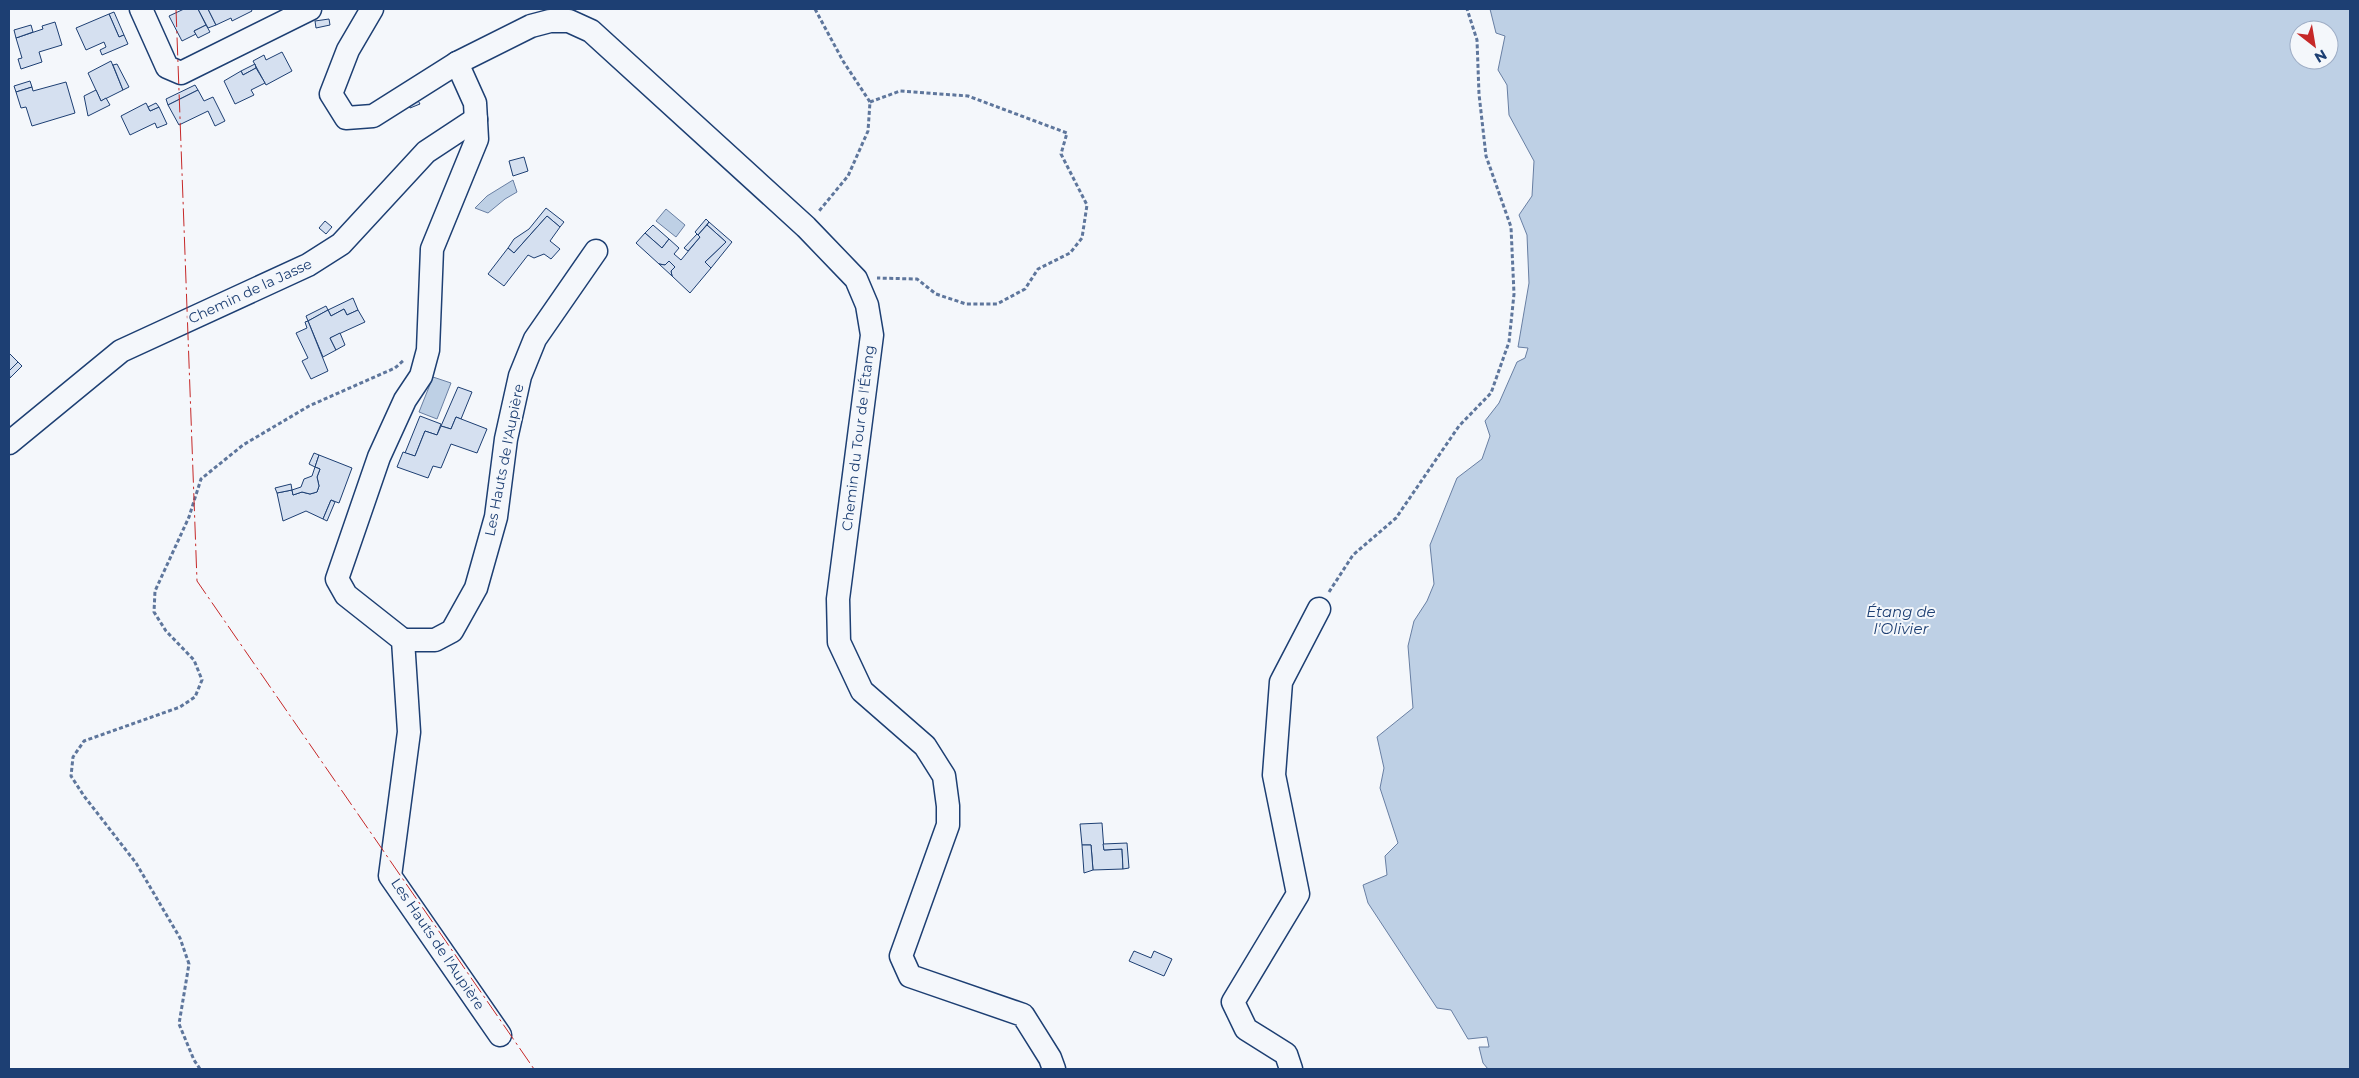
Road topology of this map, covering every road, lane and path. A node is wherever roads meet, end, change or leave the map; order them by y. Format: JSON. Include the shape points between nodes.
{"nodes":[{"id":1,"x":141,"y":9,"type":"edge"},
{"id":2,"x":310,"y":9,"type":"edge"},
{"id":3,"x":372,"y":9,"type":"edge"},
{"id":4,"x":815,"y":9,"type":"edge"},
{"id":5,"x":1467,"y":9,"type":"edge"},
{"id":6,"x":457,"y":63,"type":"junction"},
{"id":7,"x":870,"y":102,"type":"junction"},
{"id":8,"x":476,"y":119,"type":"junction"},
{"id":9,"x":806,"y":227,"type":"junction"},
{"id":10,"x":596,"y":251,"type":"dead end"},
{"id":11,"x":856,"y":279,"type":"junction"},
{"id":12,"x":409,"y":355,"type":"dead end"},
{"id":13,"x":9,"y":443,"type":"edge"},
{"id":14,"x":1319,"y":609,"type":"joint"},
{"id":15,"x":403,"y":640,"type":"junction"},
{"id":16,"x":500,"y":1035,"type":"dead end"},
{"id":17,"x":200,"y":1069,"type":"edge"},
{"id":18,"x":1054,"y":1069,"type":"edge"},
{"id":19,"x":1291,"y":1069,"type":"edge"}],
"edges":[{"from":1,"to":2,"type":"street","via":[[167,67],[181,73]]},
{"from":3,"to":6,"type":"street","name":"Chemin du Tour de l'Étang","via":[[348,50],[331,94],[346,118],[373,116]]},
{"from":4,"to":7,"type":"path"},
{"from":5,"to":14,"type":"path","via":[[1477,40],[1486,156],[1511,227],[1514,294],[1509,342],[1491,393],[1459,426],[1396,518],[1353,555]]},
{"from":6,"to":8,"type":"street","via":[[475,103]]},
{"from":6,"to":9,"type":"street","name":"Chemin du Tour de l'Étang","via":[[532,26],[550,21],[569,21],[591,31]]},
{"from":7,"to":9,"type":"path","via":[[868,131],[848,176]]},
{"from":7,"to":11,"type":"path","via":[[900,91],[968,96],[1067,133],[1061,154],[1087,205],[1082,238],[1070,253],[1038,269],[1025,290],[996,304],[966,304],[936,294],[918,278]]},
{"from":8,"to":13,"type":"street","name":"Chemin de la Jasse","via":[[426,152],[341,244],[308,265],[120,351]]},
{"from":8,"to":15,"type":"street","via":[[477,139],[432,250],[428,350],[421,376],[405,400],[379,457],[337,579],[346,595]]},
{"from":9,"to":11,"type":"street","name":"Chemin du Tour de l'Étang"},
{"from":10,"to":15,"type":"street","name":"Les Hauts de l'Aupière","via":[[536,339],[520,376],[506,438],[496,517],[476,588],[452,631],[435,640]]},
{"from":11,"to":18,"type":"street","name":"Chemin du Tour de l'Étang","via":[[867,305],[872,335],[838,599],[839,642],[862,691],[925,746],[944,776],[948,806],[948,825],[901,956],[910,976],[1023,1015]]},
{"from":12,"to":17,"type":"path","via":[[395,368],[309,406],[243,445],[201,479],[189,517],[155,591],[154,612],[166,631],[194,660],[202,680],[195,697],[180,707],[84,741],[73,757],[71,776],[136,863],[180,938],[189,964],[179,1024]]},
{"from":14,"to":19,"type":"street","via":[[1281,682],[1274,774],[1298,894],[1232,1002],[1246,1029],[1286,1054]]},
{"from":15,"to":16,"type":"street","name":"Les Hauts de l'Aupière","via":[[409,732],[390,876]]}]}
